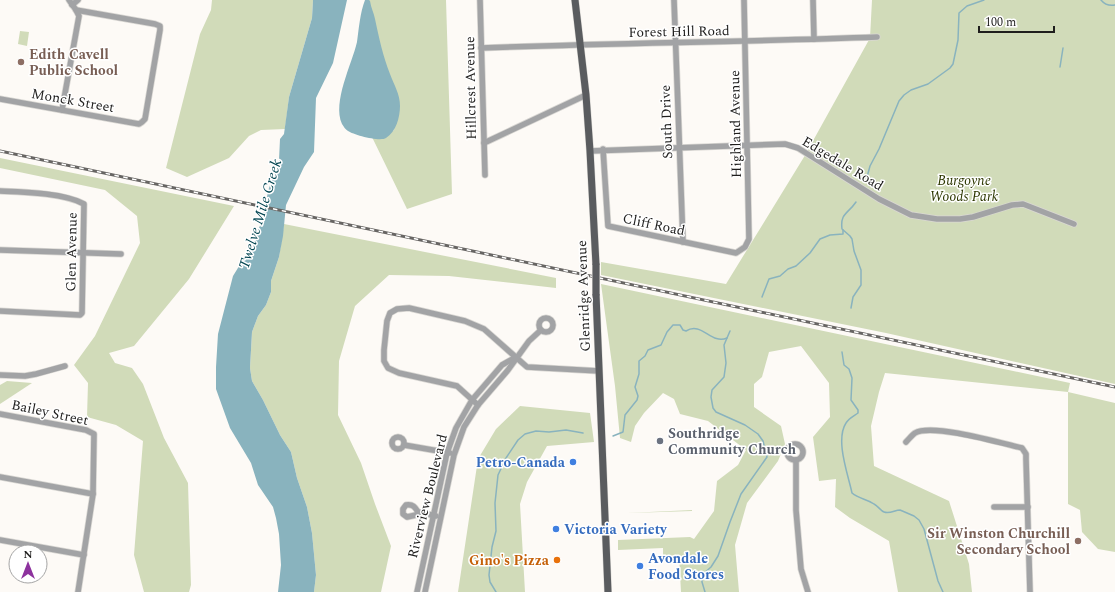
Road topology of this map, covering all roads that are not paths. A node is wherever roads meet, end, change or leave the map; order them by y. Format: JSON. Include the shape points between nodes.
{"nodes":[{"id":1,"x":78,"y":0,"type":"edge"},
{"id":2,"x":480,"y":0,"type":"edge"},
{"id":3,"x":575,"y":0,"type":"edge"},
{"id":4,"x":674,"y":0,"type":"edge"},
{"id":5,"x":744,"y":0,"type":"edge"},
{"id":6,"x":813,"y":0,"type":"edge"},
{"id":7,"x":70,"y":2,"type":"edge"},
{"id":8,"x":76,"y":10,"type":"junction"},
{"id":9,"x":877,"y":37,"type":"dead end"},
{"id":10,"x":814,"y":40,"type":"junction"},
{"id":11,"x":745,"y":41,"type":"junction"},
{"id":12,"x":676,"y":43,"type":"junction"},
{"id":13,"x":580,"y":44,"type":"junction"},
{"id":14,"x":481,"y":48,"type":"junction"},
{"id":15,"x":586,"y":94,"type":"junction"},
{"id":16,"x":0,"y":99,"type":"edge"},
{"id":17,"x":62,"y":110,"type":"junction"},
{"id":18,"x":484,"y":143,"type":"junction"},
{"id":19,"x":747,"y":146,"type":"junction"},
{"id":20,"x":680,"y":147,"type":"junction"},
{"id":21,"x":590,"y":150,"type":"junction"},
{"id":22,"x":603,"y":150,"type":"junction"},
{"id":23,"x":484,"y":175,"type":"dead end"},
{"id":24,"x":0,"y":191,"type":"edge"},
{"id":25,"x":1074,"y":224,"type":"dead end"},
{"id":26,"x":683,"y":242,"type":"junction"},
{"id":27,"x":745,"y":247,"type":"joint"},
{"id":28,"x":0,"y":250,"type":"edge"},
{"id":29,"x":84,"y":253,"type":"junction"},
{"id":30,"x":121,"y":254,"type":"dead end"},
{"id":31,"x":0,"y":311,"type":"edge"},
{"id":32,"x":541,"y":330,"type":"dead end"},
{"id":33,"x":517,"y":357,"type":"junction"},
{"id":34,"x":64,"y":366,"type":"dead end"},
{"id":35,"x":599,"y":371,"type":"junction"},
{"id":36,"x":0,"y":375,"type":"edge"},
{"id":37,"x":472,"y":400,"type":"junction"},
{"id":38,"x":478,"y":406,"type":"junction"},
{"id":39,"x":0,"y":414,"type":"edge"},
{"id":40,"x":906,"y":442,"type":"dead end"},
{"id":41,"x":404,"y":445,"type":"dead end"},
{"id":42,"x":447,"y":453,"type":"junction"},
{"id":43,"x":454,"y":455,"type":"junction"},
{"id":44,"x":796,"y":460,"type":"dead end"},
{"id":45,"x":0,"y":477,"type":"edge"},
{"id":46,"x":93,"y":494,"type":"junction"},
{"id":47,"x":994,"y":508,"type":"dead end"},
{"id":48,"x":1028,"y":508,"type":"junction"},
{"id":49,"x":418,"y":512,"type":"dead end"},
{"id":50,"x":434,"y":515,"type":"junction"},
{"id":51,"x":441,"y":517,"type":"junction"},
{"id":52,"x":0,"y":540,"type":"edge"},
{"id":53,"x":84,"y":555,"type":"junction"},
{"id":54,"x":419,"y":581,"type":"junction"},
{"id":55,"x":427,"y":583,"type":"junction"},
{"id":56,"x":78,"y":592,"type":"edge"},
{"id":57,"x":417,"y":592,"type":"edge"},
{"id":58,"x":425,"y":592,"type":"edge"},
{"id":59,"x":608,"y":592,"type":"edge"},
{"id":60,"x":808,"y":592,"type":"edge"},
{"id":61,"x":1030,"y":592,"type":"edge"}],
"edges":[{"from":1,"to":7,"type":"street"},
{"from":2,"to":14,"type":"street","name":"Hillcrest Avenue"},
{"from":3,"to":13,"type":"main road","name":"Glenridge Avenue"},
{"from":4,"to":12,"type":"street","name":"South Drive"},
{"from":5,"to":11,"type":"street","name":"Highland Avenue"},
{"from":6,"to":10,"type":"street"},
{"from":7,"to":8,"type":"street"},
{"from":8,"to":17,"type":"street","via":[[79,16]]},
{"from":8,"to":17,"type":"street","name":"Monck Street","via":[[155,24],[160,26],[160,30],[145,119],[142,122],[139,124]]},
{"from":9,"to":10,"type":"street","name":"Forest Hill Road"},
{"from":10,"to":11,"type":"street","name":"Forest Hill Road"},
{"from":11,"to":12,"type":"street","name":"Forest Hill Road"},
{"from":11,"to":19,"type":"street","name":"Highland Avenue"},
{"from":12,"to":13,"type":"street","name":"Forest Hill Road"},
{"from":12,"to":20,"type":"street","name":"South Drive"},
{"from":13,"to":14,"type":"street","name":"Forest Hill Road"},
{"from":13,"to":15,"type":"main road","name":"Glenridge Avenue"},
{"from":14,"to":18,"type":"street","name":"Hillcrest Avenue"},
{"from":15,"to":18,"type":"street"},
{"from":15,"to":21,"type":"main road","name":"Glenridge Avenue"},
{"from":16,"to":17,"type":"street","name":"Monck Street"},
{"from":18,"to":23,"type":"street","name":"Hillcrest Avenue"},
{"from":19,"to":20,"type":"street","name":"Edgedale Road"},
{"from":19,"to":25,"type":"street","name":"Edgedale Road","via":[[785,144],[798,148],[879,199],[910,215],[960,219],[1023,204]]},
{"from":19,"to":27,"type":"street","name":"Highland Avenue","via":[[748,239]]},
{"from":20,"to":22,"type":"street","name":"Edgedale Road"},
{"from":20,"to":26,"type":"street","name":"South Drive"},
{"from":21,"to":22,"type":"street","name":"Edgedale Road"},
{"from":21,"to":35,"type":"main road","name":"Glenridge Avenue","bridge":true},
{"from":22,"to":26,"type":"street","name":"Cliff Road","via":[[608,226]]},
{"from":24,"to":29,"type":"street","name":"Glen Avenue","via":[[55,196],[84,204]]},
{"from":26,"to":27,"type":"street","name":"Cliff Road","via":[[736,253]]},
{"from":28,"to":29,"type":"street"},
{"from":29,"to":30,"type":"street"},
{"from":29,"to":31,"type":"street","name":"Glen Avenue","via":[[80,315]]},
{"from":32,"to":33,"type":"street"},
{"from":33,"to":35,"type":"street","via":[[527,367]]},
{"from":33,"to":37,"type":"street","name":"Riverview Boulevard","via":[[502,365]]},
{"from":33,"to":37,"type":"street","via":[[484,329],[465,322],[409,308],[397,309],[390,313],[386,321],[384,350],[384,361],[388,368],[399,373],[457,386]]},
{"from":33,"to":38,"type":"street","name":"Riverview Boulevard"},
{"from":34,"to":36,"type":"street","via":[[26,376]]},
{"from":35,"to":59,"type":"main road","name":"Glenridge Avenue"},
{"from":37,"to":38,"type":"street"},
{"from":37,"to":42,"type":"street","name":"Riverview Boulevard","via":[[456,428]]},
{"from":38,"to":43,"type":"street","name":"Riverview Boulevard","via":[[464,427]]},
{"from":39,"to":46,"type":"street","name":"Bailey Street","via":[[86,430],[94,435]]},
{"from":40,"to":48,"type":"street","via":[[916,433],[929,430],[1022,448],[1026,454]]},
{"from":41,"to":42,"type":"street"},
{"from":42,"to":43,"type":"street"},
{"from":42,"to":50,"type":"street","name":"Riverview Boulevard"},
{"from":43,"to":51,"type":"street","name":"Riverview Boulevard"},
{"from":44,"to":60,"type":"street","via":[[800,569]]},
{"from":45,"to":46,"type":"street"},
{"from":46,"to":53,"type":"street"},
{"from":47,"to":48,"type":"street"},
{"from":48,"to":61,"type":"street"},
{"from":49,"to":50,"type":"street"},
{"from":50,"to":51,"type":"street"},
{"from":50,"to":54,"type":"street","name":"Riverview Boulevard"},
{"from":51,"to":55,"type":"street","name":"Riverview Boulevard"},
{"from":52,"to":53,"type":"street"},
{"from":53,"to":56,"type":"street"},
{"from":54,"to":55,"type":"street"},
{"from":54,"to":57,"type":"street","name":"Riverview Boulevard"},
{"from":55,"to":58,"type":"street","name":"Riverview Boulevard"}]}
